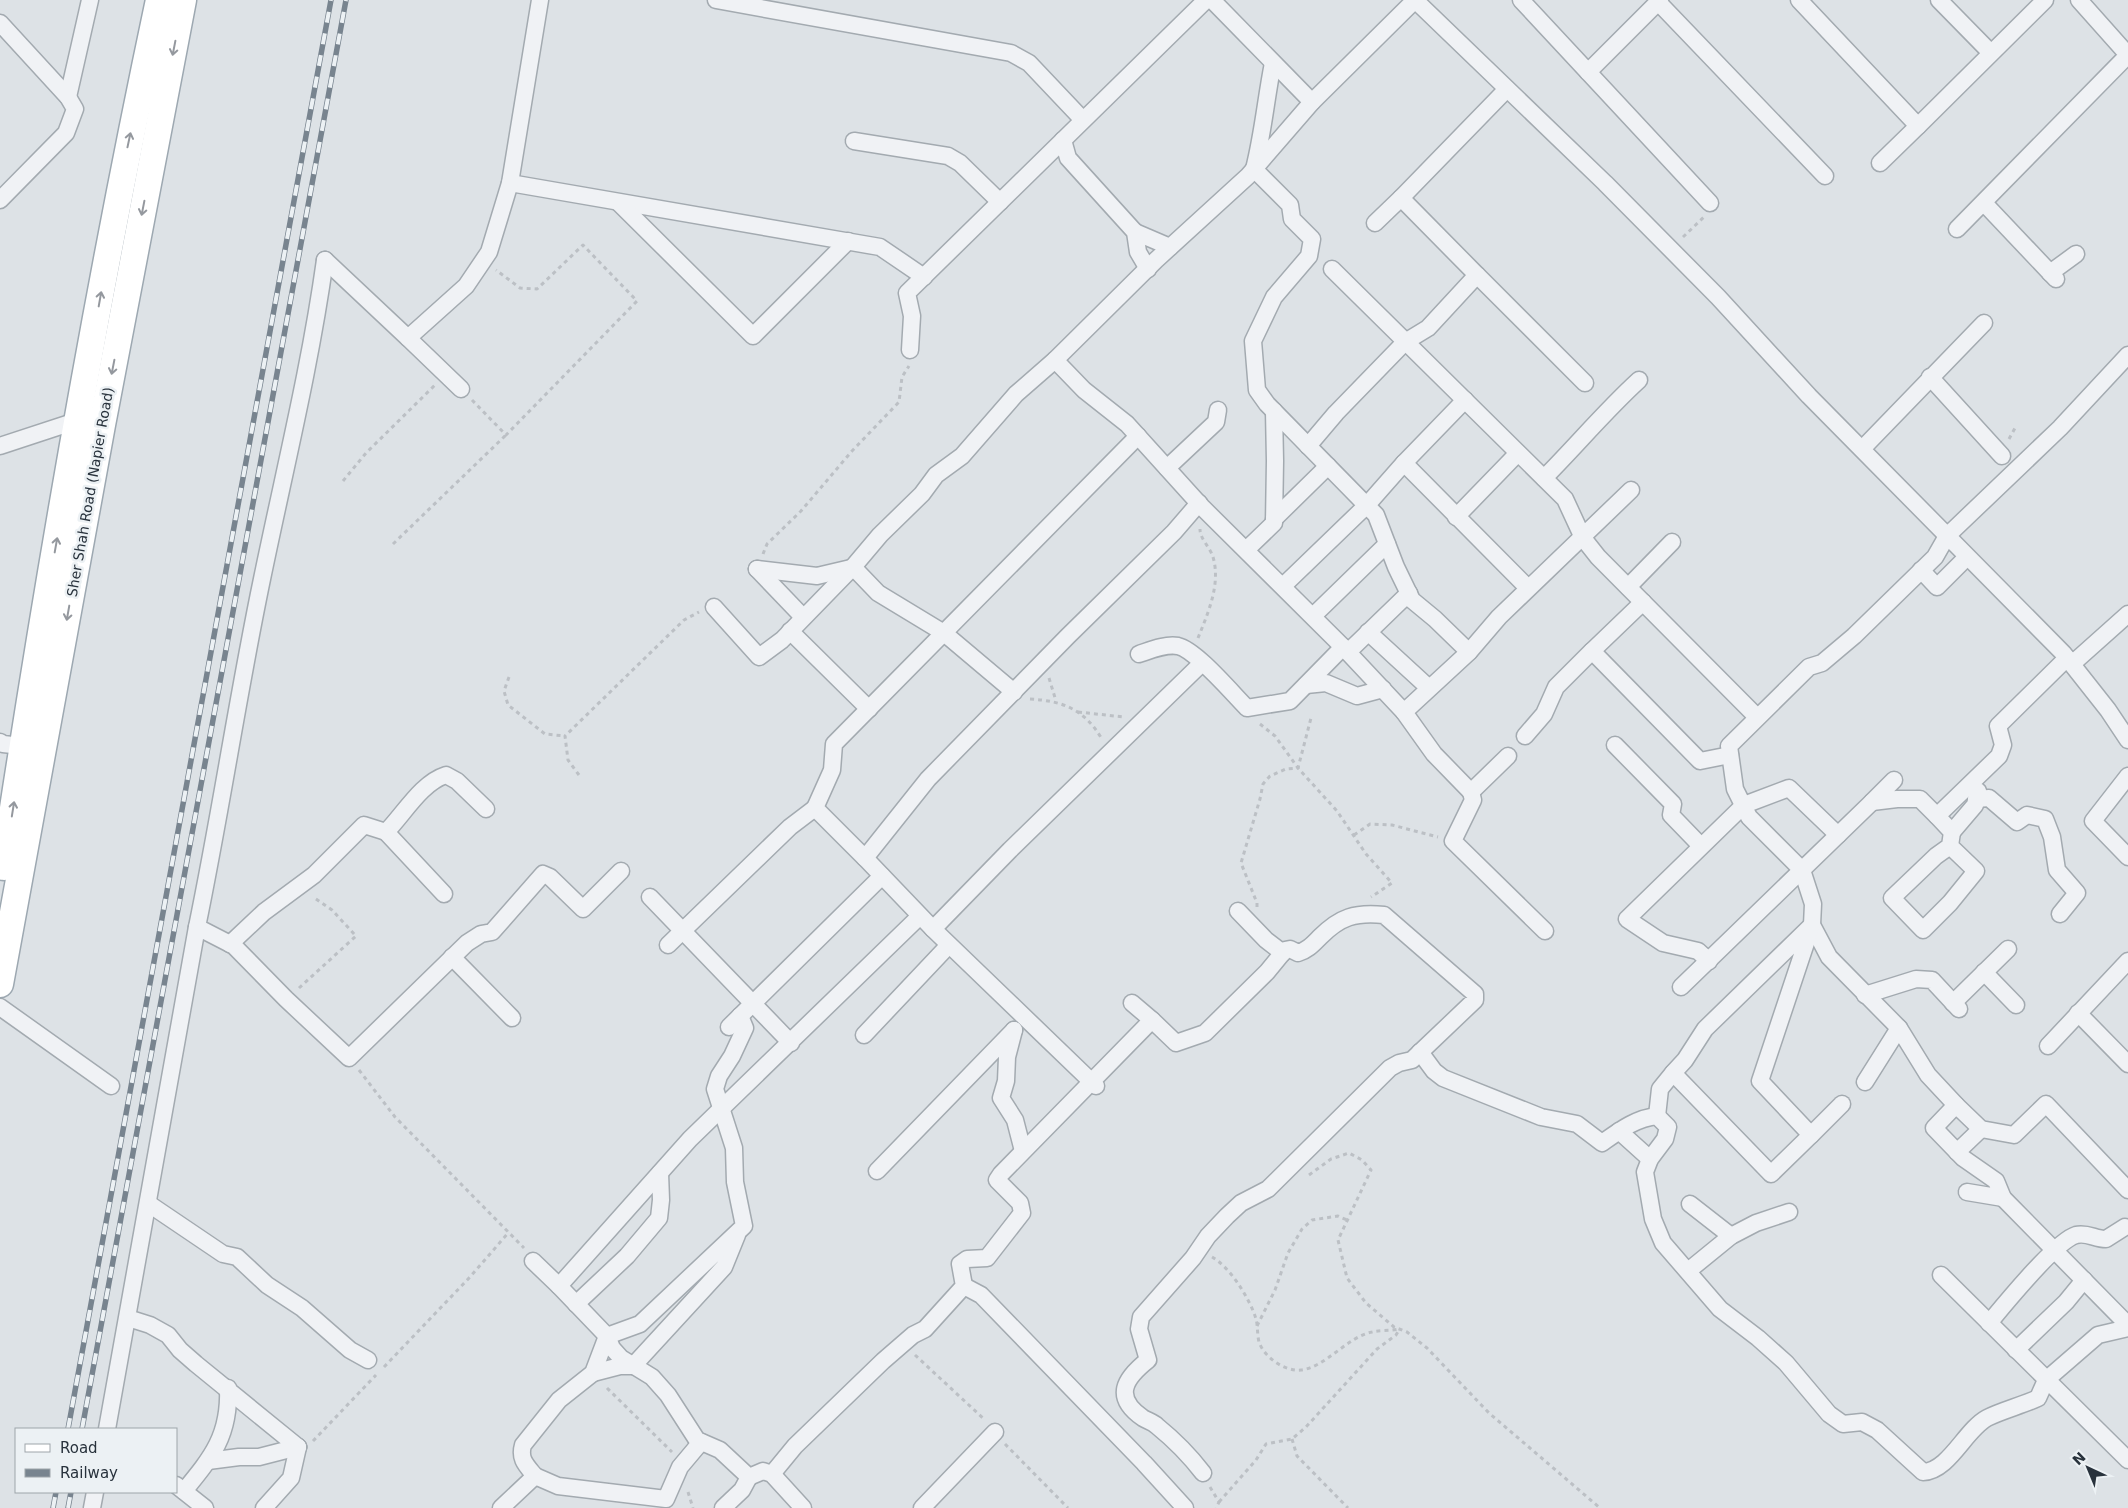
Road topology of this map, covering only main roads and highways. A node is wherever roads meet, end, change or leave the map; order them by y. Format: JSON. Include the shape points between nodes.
{"nodes":[{"id":1,"x":158,"y":0,"type":"edge"},
{"id":2,"x":183,"y":0,"type":"edge"},
{"id":3,"x":90,"y":423,"type":"junction"},
{"id":4,"x":11,"y":744,"type":"edge"},
{"id":5,"x":2,"y":858,"type":"edge"},
{"id":6,"x":0,"y":892,"type":"edge"},
{"id":7,"x":0,"y":984,"type":"edge"}],
"edges":[{"from":3,"to":1,"type":"main road","name":"Sher Shah Road (Napier Road)","one_way":true,"via":[[123,170]]},
{"from":2,"to":3,"type":"main road","name":"Sher Shah Road (Napier Road)","one_way":true},
{"from":4,"to":3,"type":"main road","name":"Sher Shah Road (Napier Road)","one_way":true,"via":[[36,653]]},
{"from":3,"to":7,"type":"main road","name":"Sher Shah Road (Napier Road)","one_way":true},
{"from":5,"to":4,"type":"main road","name":"Sher Shah Road (Napier Road)","one_way":true},
{"from":5,"to":6,"type":"main road","name":"Sher Shah Road (Napier Road)"}]}
